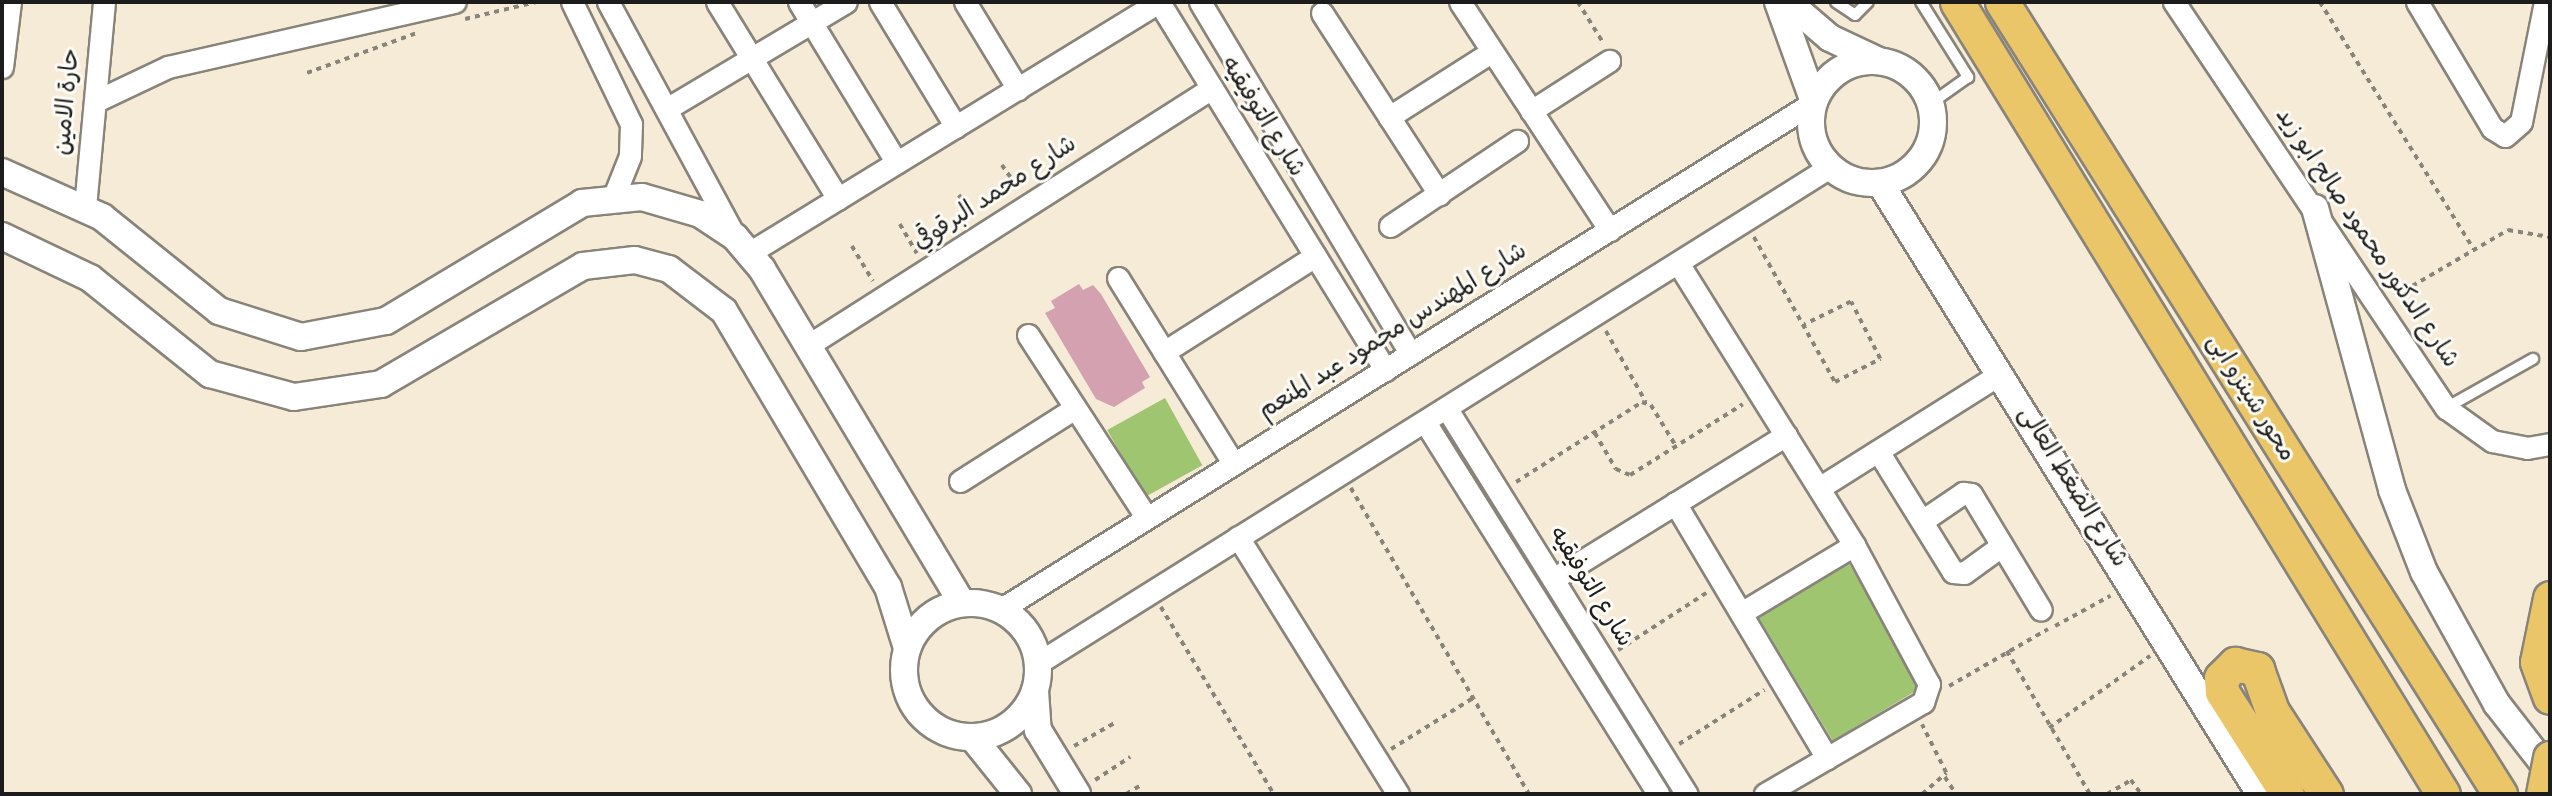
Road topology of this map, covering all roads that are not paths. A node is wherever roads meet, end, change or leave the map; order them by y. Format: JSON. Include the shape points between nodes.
{"nodes":[{"id":1,"x":10,"y":2,"type":"edge"},
{"id":2,"x":104,"y":2,"type":"edge"},
{"id":3,"x":572,"y":2,"type":"edge"},
{"id":4,"x":608,"y":2,"type":"edge"},
{"id":5,"x":717,"y":2,"type":"edge"},
{"id":6,"x":799,"y":2,"type":"edge"},
{"id":7,"x":846,"y":2,"type":"edge"},
{"id":8,"x":880,"y":2,"type":"edge"},
{"id":9,"x":965,"y":2,"type":"edge"},
{"id":10,"x":1159,"y":2,"type":"edge"},
{"id":11,"x":1200,"y":2,"type":"edge"},
{"id":12,"x":1460,"y":2,"type":"edge"},
{"id":13,"x":1778,"y":2,"type":"edge"},
{"id":14,"x":1788,"y":2,"type":"edge"},
{"id":15,"x":1836,"y":2,"type":"edge"},
{"id":16,"x":1868,"y":2,"type":"edge"},
{"id":17,"x":1921,"y":2,"type":"edge"},
{"id":18,"x":1957,"y":2,"type":"edge"},
{"id":19,"x":2002,"y":2,"type":"edge"},
{"id":20,"x":2174,"y":2,"type":"edge"},
{"id":21,"x":2417,"y":2,"type":"edge"},
{"id":22,"x":2545,"y":2,"type":"edge"},
{"id":23,"x":458,"y":11,"type":"edge"},
{"id":24,"x":1322,"y":13,"type":"dead end"},
{"id":25,"x":812,"y":23,"type":"junction"},
{"id":26,"x":1491,"y":52,"type":"junction"},
{"id":27,"x":751,"y":60,"type":"junction"},
{"id":28,"x":1609,"y":61,"type":"road end"},
{"id":29,"x":1884,"y":62,"type":"junction"},
{"id":30,"x":2,"y":67,"type":"edge"},
{"id":31,"x":1212,"y":88,"type":"junction"},
{"id":32,"x":1018,"y":89,"type":"junction"},
{"id":33,"x":96,"y":101,"type":"junction"},
{"id":34,"x":1814,"y":102,"type":"junction"},
{"id":35,"x":1930,"y":104,"type":"junction"},
{"id":36,"x":668,"y":108,"type":"junction"},
{"id":37,"x":1531,"y":111,"type":"junction"},
{"id":38,"x":1389,"y":117,"type":"junction"},
{"id":39,"x":956,"y":127,"type":"junction"},
{"id":40,"x":1517,"y":141,"type":"dead end"},
{"id":41,"x":897,"y":163,"type":"junction"},
{"id":42,"x":1830,"y":167,"type":"junction"},
{"id":43,"x":2,"y":172,"type":"edge"},
{"id":44,"x":1880,"y":183,"type":"junction"},
{"id":45,"x":1439,"y":194,"type":"junction"},
{"id":46,"x":614,"y":196,"type":"junction"},
{"id":47,"x":838,"y":199,"type":"junction"},
{"id":48,"x":85,"y":207,"type":"junction"},
{"id":49,"x":2315,"y":208,"type":"junction"},
{"id":50,"x":1390,"y":226,"type":"dead end"},
{"id":51,"x":1609,"y":230,"type":"junction"},
{"id":52,"x":2,"y":236,"type":"edge"},
{"id":53,"x":742,"y":245,"type":"junction"},
{"id":54,"x":1315,"y":256,"type":"junction"},
{"id":55,"x":1678,"y":263,"type":"junction"},
{"id":56,"x":1118,"y":278,"type":"dead end"},
{"id":57,"x":1028,"y":335,"type":"dead end"},
{"id":58,"x":807,"y":346,"type":"junction"},
{"id":59,"x":1164,"y":352,"type":"junction"},
{"id":60,"x":1411,"y":354,"type":"junction"},
{"id":61,"x":2533,"y":359,"type":"dead end"},
{"id":62,"x":1385,"y":370,"type":"junction"},
{"id":63,"x":2000,"y":374,"type":"junction"},
{"id":64,"x":1075,"y":408,"type":"junction"},
{"id":65,"x":2446,"y":408,"type":"junction"},
{"id":66,"x":1447,"y":409,"type":"junction"},
{"id":67,"x":1425,"y":422,"type":"junction"},
{"id":68,"x":1786,"y":435,"type":"junction"},
{"id":69,"x":2550,"y":444,"type":"edge"},
{"id":70,"x":1878,"y":451,"type":"junction"},
{"id":71,"x":1234,"y":464,"type":"junction"},
{"id":72,"x":960,"y":481,"type":"dead end"},
{"id":73,"x":1819,"y":488,"type":"junction"},
{"id":74,"x":1499,"y":493,"type":"junction"},
{"id":75,"x":1675,"y":503,"type":"junction"},
{"id":76,"x":1479,"y":506,"type":"junction"},
{"id":77,"x":1147,"y":518,"type":"junction"},
{"id":78,"x":1922,"y":521,"type":"junction"},
{"id":79,"x":1238,"y":537,"type":"junction"},
{"id":80,"x":1854,"y":545,"type":"junction"},
{"id":81,"x":2001,"y":546,"type":"junction"},
{"id":82,"x":1553,"y":579,"type":"junction"},
{"id":83,"x":2550,"y":598,"type":"edge"},
{"id":84,"x":962,"y":603,"type":"junction"},
{"id":85,"x":1001,"y":609,"type":"junction"},
{"id":86,"x":2041,"y":610,"type":"dead end"},
{"id":87,"x":1741,"y":613,"type":"junction"},
{"id":88,"x":907,"y":648,"type":"junction"},
{"id":89,"x":1038,"y":663,"type":"junction"},
{"id":90,"x":1035,"y":691,"type":"junction"},
{"id":91,"x":2550,"y":697,"type":"edge"},
{"id":92,"x":973,"y":738,"type":"junction"},
{"id":93,"x":1827,"y":758,"type":"junction"},
{"id":94,"x":2550,"y":758,"type":"edge"},
{"id":95,"x":2550,"y":772,"type":"edge"},
{"id":96,"x":1018,"y":794,"type":"edge"},
{"id":97,"x":1076,"y":794,"type":"edge"},
{"id":98,"x":1398,"y":794,"type":"edge"},
{"id":99,"x":1658,"y":794,"type":"edge"},
{"id":100,"x":1687,"y":794,"type":"edge"},
{"id":101,"x":1765,"y":794,"type":"edge"},
{"id":102,"x":2264,"y":794,"type":"edge"},
{"id":103,"x":2326,"y":794,"type":"edge"},
{"id":104,"x":2443,"y":794,"type":"edge"},
{"id":105,"x":2500,"y":794,"type":"edge"},
{"id":106,"x":2543,"y":794,"type":"edge"}],
"edges":[{"from":1,"to":30,"type":"street"},
{"from":2,"to":33,"type":"street","name":"حارة الامين"},
{"from":3,"to":46,"type":"street","via":[[631,124],[631,156]]},
{"from":4,"to":36,"type":"street"},
{"from":5,"to":27,"type":"street"},
{"from":6,"to":25,"type":"street"},
{"from":7,"to":25,"type":"street"},
{"from":8,"to":39,"type":"street"},
{"from":9,"to":32,"type":"street"},
{"from":10,"to":31,"type":"street","name":"شارع التوفيقيه"},
{"from":10,"to":32,"type":"street"},
{"from":11,"to":60,"type":"street","name":"شارع التوفيقيه"},
{"from":12,"to":26,"type":"street"},
{"from":13,"to":34,"type":"street"},
{"from":14,"to":29,"type":"street","via":[[1830,38]]},
{"from":15,"to":16,"type":"lane","via":[[1855,15]]},
{"from":17,"to":35,"type":"lane","via":[[1968,78]]},
{"from":18,"to":104,"type":"main road","name":"محور شينزو ابى"},
{"from":19,"to":105,"type":"main road","name":"محور شينزو ابى"},
{"from":20,"to":49,"type":"street","name":"شارع الدكتور محمود صالح ابو زيد"},
{"from":21,"to":22,"type":"street","via":[[2492,128],[2505,136],[2521,122]]},
{"from":23,"to":33,"type":"street","via":[[168,67]]},
{"from":24,"to":38,"type":"street"},
{"from":25,"to":27,"type":"street"},
{"from":25,"to":41,"type":"street"},
{"from":26,"to":37,"type":"street"},
{"from":26,"to":38,"type":"street"},
{"from":27,"to":36,"type":"street"},
{"from":27,"to":47,"type":"street"},
{"from":28,"to":37,"type":"street"},
{"from":29,"to":34,"type":"street","via":[[1846,67]]},
{"from":29,"to":35,"type":"street","via":[[1908,73]]},
{"from":31,"to":54,"type":"street","name":"شارع التوفيقيه"},
{"from":31,"to":58,"type":"street","name":"شارع محمد البرقوقي"},
{"from":32,"to":39,"type":"street"},
{"from":33,"to":48,"type":"street","name":"حارة الامين"},
{"from":34,"to":42,"type":"street","via":[[1814,142]]},
{"from":34,"to":51,"type":"street","name":"شارع المهندس محمود عبد المنعم"},
{"from":35,"to":44,"type":"street","via":[[1932,130],[1923,155],[1905,173]]},
{"from":36,"to":53,"type":"street"},
{"from":37,"to":51,"type":"street"},
{"from":38,"to":45,"type":"street"},
{"from":39,"to":41,"type":"street"},
{"from":40,"to":45,"type":"street"},
{"from":41,"to":47,"type":"street"},
{"from":42,"to":44,"type":"street","via":[[1859,182]]},
{"from":42,"to":55,"type":"street"},
{"from":43,"to":48,"type":"street"},
{"from":44,"to":63,"type":"street","name":"شارع الضغط العالى"},
{"from":45,"to":50,"type":"street"},
{"from":46,"to":48,"type":"street","via":[[563,210],[386,321],[311,337],[273,333],[219,311],[133,237]]},
{"from":46,"to":53,"type":"street","via":[[681,206]]},
{"from":47,"to":53,"type":"street"},
{"from":49,"to":65,"type":"street","name":"شارع الدكتور محمود صالح ابو زيد"},
{"from":49,"to":95,"type":"street","via":[[2415,552],[2464,651]]},
{"from":51,"to":60,"type":"street","name":"شارع المهندس محمود عبد المنعم"},
{"from":52,"to":88,"type":"street","via":[[90,278],[210,374],[294,397],[381,384],[583,266],[635,260],[669,268],[724,311],[888,587]]},
{"from":53,"to":58,"type":"street"},
{"from":54,"to":59,"type":"street"},
{"from":54,"to":62,"type":"street","name":"شارع التوفيقيه"},
{"from":55,"to":66,"type":"street"},
{"from":55,"to":68,"type":"street"},
{"from":56,"to":59,"type":"street"},
{"from":57,"to":64,"type":"street"},
{"from":58,"to":84,"type":"street"},
{"from":59,"to":71,"type":"street"},
{"from":60,"to":62,"type":"street","name":"شارع المهندس محمود عبد المنعم"},
{"from":61,"to":65,"type":"lane"},
{"from":62,"to":71,"type":"street","name":"شارع المهندس محمود عبد المنعم"},
{"from":63,"to":70,"type":"street"},
{"from":63,"to":102,"type":"street","name":"شارع الضغط العالى"},
{"from":64,"to":72,"type":"street"},
{"from":64,"to":77,"type":"street"},
{"from":65,"to":69,"type":"street","name":"شارع الدكتور محمود صالح ابو زيد","via":[[2492,441],[2527,448]]},
{"from":66,"to":67,"type":"street"},
{"from":66,"to":74,"type":"street","name":"شارع التوفيقيه"},
{"from":67,"to":76,"type":"street","name":"شارع التوفيقيه"},
{"from":67,"to":79,"type":"street"},
{"from":68,"to":73,"type":"street"},
{"from":68,"to":75,"type":"street"},
{"from":70,"to":73,"type":"street"},
{"from":70,"to":78,"type":"street"},
{"from":71,"to":77,"type":"street","name":"شارع المهندس محمود عبد المنعم"},
{"from":73,"to":80,"type":"street"},
{"from":74,"to":76,"type":"street"},
{"from":74,"to":82,"type":"street","name":"شارع التوفيقيه"},
{"from":75,"to":82,"type":"street"},
{"from":75,"to":87,"type":"street"},
{"from":76,"to":99,"type":"street","name":"شارع التوفيقيه"},
{"from":77,"to":85,"type":"street","name":"شارع المهندس محمود عبد المنعم"},
{"from":78,"to":81,"type":"street","via":[[1969,493]]},
{"from":78,"to":81,"type":"street","via":[[1958,575]]},
{"from":79,"to":89,"type":"street"},
{"from":79,"to":98,"type":"street"},
{"from":80,"to":87,"type":"street"},
{"from":80,"to":93,"type":"street","via":[[1927,675],[1918,705]]},
{"from":81,"to":86,"type":"street"},
{"from":82,"to":100,"type":"street","name":"شارع التوفيقيه"},
{"from":83,"to":91,"type":"main road","via":[[2537,662]]},
{"from":84,"to":85,"type":"street"},
{"from":84,"to":88,"type":"street","via":[[928,618]]},
{"from":85,"to":89,"type":"street","via":[[1026,631]]},
{"from":87,"to":93,"type":"street"},
{"from":88,"to":92,"type":"street","via":[[905,685],[917,710],[937,729]]},
{"from":89,"to":90,"type":"street"},
{"from":90,"to":92,"type":"street","via":[[1012,724]]},
{"from":90,"to":97,"type":"street","via":[[1035,721]]},
{"from":92,"to":96,"type":"street"},
{"from":93,"to":101,"type":"street"},
{"from":94,"to":106,"type":"main road","bridge":true},
{"from":102,"to":103,"type":"main road","via":[[2222,692],[2221,678],[2235,664],[2257,669],[2272,711]]}]}
